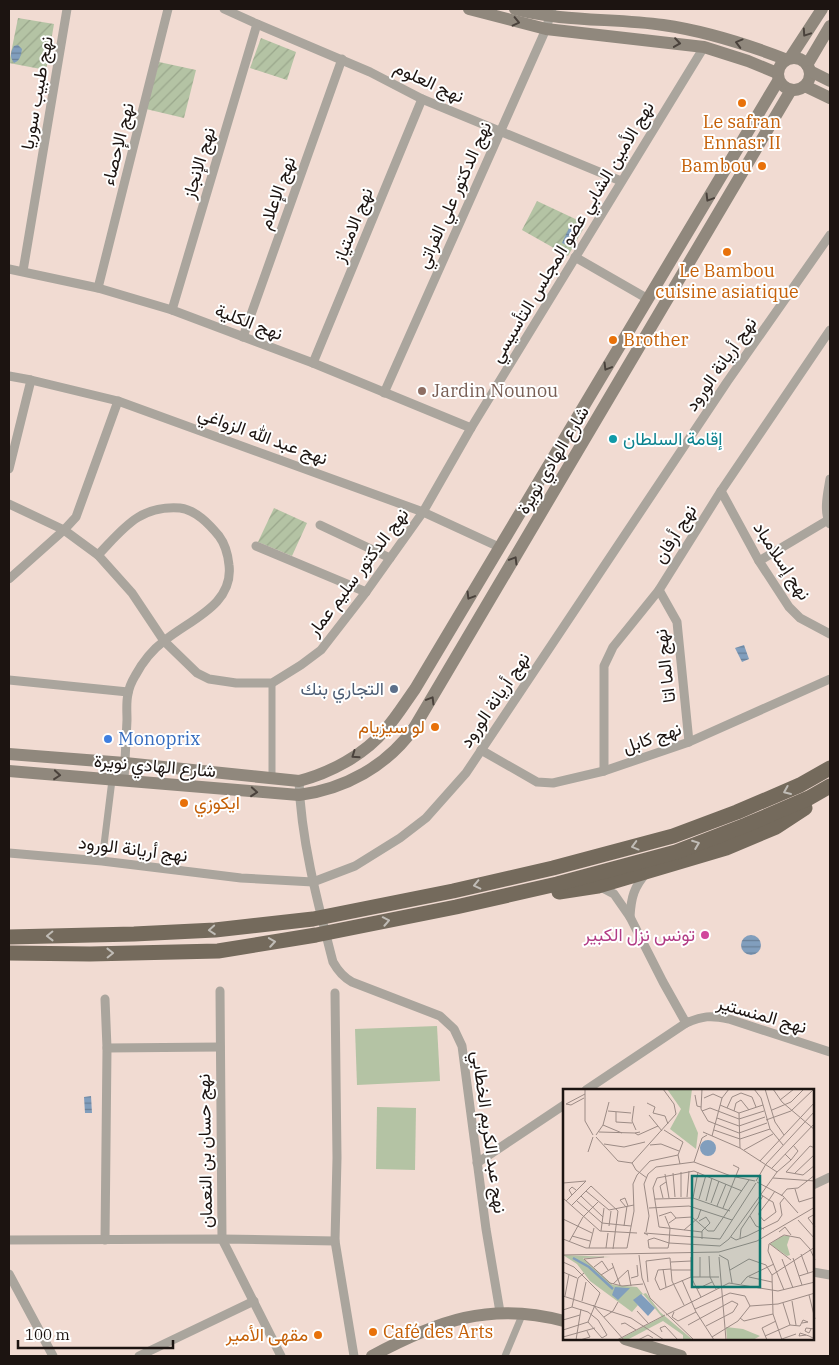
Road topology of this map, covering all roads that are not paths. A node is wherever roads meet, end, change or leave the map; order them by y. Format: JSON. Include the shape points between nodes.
{"nodes":[{"id":1,"x":67,"y":9,"type":"edge"},
{"id":2,"x":168,"y":9,"type":"edge"},
{"id":3,"x":224,"y":9,"type":"edge"},
{"id":4,"x":469,"y":9,"type":"edge"},
{"id":5,"x":515,"y":9,"type":"edge"},
{"id":6,"x":822,"y":9,"type":"edge"},
{"id":7,"x":551,"y":12,"type":"edge"},
{"id":8,"x":257,"y":24,"type":"junction"},
{"id":9,"x":830,"y":26,"type":"edge"},
{"id":10,"x":546,"y":29,"type":"junction"},
{"id":11,"x":704,"y":47,"type":"junction"},
{"id":12,"x":787,"y":59,"type":"junction"},
{"id":13,"x":342,"y":60,"type":"junction"},
{"id":14,"x":809,"y":68,"type":"junction"},
{"id":15,"x":778,"y":77,"type":"junction"},
{"id":16,"x":830,"y":81,"type":"edge"},
{"id":17,"x":805,"y":86,"type":"junction"},
{"id":18,"x":790,"y":90,"type":"junction"},
{"id":19,"x":830,"y":98,"type":"edge"},
{"id":20,"x":422,"y":99,"type":"junction"},
{"id":21,"x":500,"y":130,"type":"junction"},
{"id":22,"x":622,"y":182,"type":"junction"},
{"id":23,"x":830,"y":235,"type":"edge"},
{"id":24,"x":575,"y":257,"type":"junction"},
{"id":25,"x":9,"y":269,"type":"edge"},
{"id":26,"x":23,"y":271,"type":"junction"},
{"id":27,"x":98,"y":288,"type":"junction"},
{"id":28,"x":648,"y":299,"type":"junction"},
{"id":29,"x":172,"y":310,"type":"junction"},
{"id":30,"x":830,"y":330,"type":"edge"},
{"id":31,"x":243,"y":337,"type":"junction"},
{"id":32,"x":313,"y":363,"type":"junction"},
{"id":33,"x":9,"y":376,"type":"edge"},
{"id":34,"x":31,"y":380,"type":"junction"},
{"id":35,"x":384,"y":393,"type":"junction"},
{"id":36,"x":118,"y":401,"type":"junction"},
{"id":37,"x":471,"y":428,"type":"junction"},
{"id":38,"x":9,"y":469,"type":"edge"},
{"id":39,"x":830,"y":479,"type":"edge"},
{"id":40,"x":721,"y":491,"type":"junction"},
{"id":41,"x":9,"y":504,"type":"edge"},
{"id":42,"x":423,"y":512,"type":"junction"},
{"id":43,"x":829,"y":522,"type":"edge"},
{"id":44,"x":320,"y":526,"type":"dead end"},
{"id":45,"x":64,"y":530,"type":"junction"},
{"id":46,"x":256,"y":546,"type":"dead end"},
{"id":47,"x":499,"y":547,"type":"junction"},
{"id":48,"x":98,"y":555,"type":"junction"},
{"id":49,"x":390,"y":558,"type":"junction"},
{"id":50,"x":759,"y":561,"type":"junction"},
{"id":51,"x":9,"y":579,"type":"edge"},
{"id":52,"x":659,"y":590,"type":"junction"},
{"id":53,"x":366,"y":592,"type":"junction"},
{"id":54,"x":830,"y":634,"type":"edge"},
{"id":55,"x":164,"y":641,"type":"junction"},
{"id":56,"x":830,"y":679,"type":"edge"},
{"id":57,"x":9,"y":680,"type":"edge"},
{"id":58,"x":272,"y":683,"type":"junction"},
{"id":59,"x":128,"y":692,"type":"junction"},
{"id":60,"x":689,"y":742,"type":"junction"},
{"id":61,"x":481,"y":750,"type":"junction"},
{"id":62,"x":9,"y":754,"type":"edge"},
{"id":63,"x":125,"y":763,"type":"junction"},
{"id":64,"x":830,"y":768,"type":"edge"},
{"id":65,"x":9,"y":771,"type":"edge"},
{"id":66,"x":604,"y":771,"type":"junction"},
{"id":67,"x":272,"y":779,"type":"junction"},
{"id":68,"x":118,"y":780,"type":"junction"},
{"id":69,"x":299,"y":781,"type":"junction"},
{"id":70,"x":830,"y":786,"type":"edge"},
{"id":71,"x":830,"y":791,"type":"edge"},
{"id":72,"x":299,"y":796,"type":"junction"},
{"id":73,"x":9,"y":853,"type":"edge"},
{"id":74,"x":102,"y":860,"type":"junction"},
{"id":75,"x":647,"y":872,"type":"junction"},
{"id":76,"x":313,"y":882,"type":"junction"},
{"id":77,"x":598,"y":886,"type":"junction"},
{"id":78,"x":456,"y":907,"type":"junction"},
{"id":79,"x":630,"y":917,"type":"junction"},
{"id":80,"x":9,"y":937,"type":"edge"},
{"id":81,"x":9,"y":952,"type":"edge"},
{"id":82,"x":90,"y":954,"type":"junction"},
{"id":83,"x":9,"y":958,"type":"edge"},
{"id":84,"x":220,"y":991,"type":"dead end"},
{"id":85,"x":335,"y":993,"type":"dead end"},
{"id":86,"x":105,"y":999,"type":"dead end"},
{"id":87,"x":686,"y":1023,"type":"junction"},
{"id":88,"x":220,"y":1047,"type":"junction"},
{"id":89,"x":107,"y":1048,"type":"junction"},
{"id":90,"x":830,"y":1052,"type":"edge"},
{"id":91,"x":587,"y":1089,"type":"edge"},
{"id":92,"x":563,"y":1106,"type":"edge"},
{"id":93,"x":477,"y":1163,"type":"junction"},
{"id":94,"x":830,"y":1177,"type":"edge"},
{"id":95,"x":814,"y":1185,"type":"edge"},
{"id":96,"x":222,"y":1239,"type":"junction"},
{"id":97,"x":9,"y":1240,"type":"edge"},
{"id":98,"x":106,"y":1240,"type":"junction"},
{"id":99,"x":335,"y":1241,"type":"junction"},
{"id":100,"x":814,"y":1272,"type":"edge"},
{"id":101,"x":9,"y":1274,"type":"edge"},
{"id":102,"x":830,"y":1276,"type":"edge"},
{"id":103,"x":254,"y":1301,"type":"junction"},
{"id":104,"x":500,"y":1312,"type":"junction"},
{"id":105,"x":523,"y":1313,"type":"junction"},
{"id":106,"x":563,"y":1322,"type":"edge"},
{"id":107,"x":628,"y":1340,"type":"edge"},
{"id":108,"x":53,"y":1356,"type":"edge"},
{"id":109,"x":140,"y":1356,"type":"edge"},
{"id":110,"x":281,"y":1356,"type":"edge"},
{"id":111,"x":354,"y":1356,"type":"edge"},
{"id":112,"x":372,"y":1356,"type":"edge"},
{"id":113,"x":505,"y":1356,"type":"edge"},
{"id":114,"x":681,"y":1356,"type":"edge"}],
"edges":[{"from":1,"to":26,"type":"street","name":"نهج طبيب سوريا"},
{"from":2,"to":27,"type":"street","name":"نهج الإحصاء"},
{"from":3,"to":8,"type":"street","name":"نهج العلوم"},
{"from":4,"to":10,"type":"main road","one_way":true},
{"from":5,"to":7,"type":"main road"},
{"from":6,"to":12,"type":"main road","one_way":true},
{"from":7,"to":10,"type":"street","name":"نهج الدكتور علي الفراتي"},
{"from":12,"to":7,"type":"main road","one_way":true,"via":[[754,47],[664,26]]},
{"from":8,"to":13,"type":"street","name":"نهج العلوم"},
{"from":8,"to":29,"type":"street","name":"نهج الإنجاز"},
{"from":9,"to":14,"type":"main road"},
{"from":10,"to":11,"type":"main road","one_way":true},
{"from":10,"to":21,"type":"street","name":"نهج الدكتور علي الفراتي"},
{"from":11,"to":15,"type":"main road","via":[[748,61]]},
{"from":11,"to":22,"type":"street","name":"نهج الأمين الشابي عضو المجلس التأسيسي"},
{"from":12,"to":14,"type":"main road","via":[[798,58]]},
{"from":12,"to":15,"type":"main road","via":[[779,65]]},
{"from":13,"to":20,"type":"street","name":"نهج العلوم"},
{"from":13,"to":31,"type":"street","name":"نهج الإعلام"},
{"from":14,"to":16,"type":"main road"},
{"from":14,"to":17,"type":"main road"},
{"from":15,"to":18,"type":"main road","via":[[783,87]]},
{"from":15,"to":28,"type":"main road","name":"شارع الهادي نويرة","one_way":true},
{"from":17,"to":18,"type":"main road"},
{"from":17,"to":19,"type":"main road"},
{"from":72,"to":18,"type":"main road","name":"شارع الهادي نويرة","one_way":true,"via":[[355,779],[393,754],[414,728]]},
{"from":20,"to":21,"type":"street","name":"نهج العلوم"},
{"from":20,"to":32,"type":"street","name":"نهج الامتياز"},
{"from":21,"to":22,"type":"street","name":"نهج العلوم"},
{"from":21,"to":35,"type":"street","name":"نهج الدكتور علي الفراتي"},
{"from":22,"to":24,"type":"street","name":"نهج الأمين الشابي عضو المجلس التأسيسي"},
{"from":23,"to":61,"type":"street","name":"نهج أريانة الورود","via":[[727,382]]},
{"from":24,"to":28,"type":"street"},
{"from":24,"to":37,"type":"street","name":"نهج الأمين الشابي عضو المجلس التأسيسي"},
{"from":25,"to":26,"type":"street","name":"نهج الكلية"},
{"from":26,"to":27,"type":"street","name":"نهج الكلية"},
{"from":27,"to":29,"type":"street","name":"نهج الكلية"},
{"from":28,"to":47,"type":"main road","name":"شارع الهادي نويرة","one_way":true},
{"from":29,"to":31,"type":"street","name":"نهج الكلية"},
{"from":30,"to":40,"type":"street","name":"نهج أرفان"},
{"from":31,"to":32,"type":"street","name":"نهج الكلية"},
{"from":32,"to":35,"type":"street","name":"نهج الكلية"},
{"from":33,"to":34,"type":"street","name":"نهج عبد الله الزواغي"},
{"from":34,"to":36,"type":"street","name":"نهج عبد الله الزواغي"},
{"from":34,"to":38,"type":"street"},
{"from":35,"to":37,"type":"street","name":"نهج الكلية"},
{"from":36,"to":42,"type":"street","name":"نهج عبد الله الزواغي"},
{"from":36,"to":45,"type":"street","via":[[76,517]]},
{"from":37,"to":42,"type":"street","name":"نهج الأمين الشابي عضو المجلس التأسيسي"},
{"from":39,"to":43,"type":"street","via":[[827,494]]},
{"from":40,"to":50,"type":"street","name":"نهج إسلامباد"},
{"from":40,"to":52,"type":"street","name":"نهج أرفان"},
{"from":41,"to":45,"type":"street"},
{"from":42,"to":47,"type":"street","name":"نهج عبد الله الزواغي"},
{"from":42,"to":49,"type":"street","name":"نهج الدكتور سليم عمار"},
{"from":43,"to":50,"type":"street"},
{"from":44,"to":49,"type":"street"},
{"from":45,"to":48,"type":"street"},
{"from":45,"to":51,"type":"street"},
{"from":46,"to":53,"type":"street"},
{"from":47,"to":69,"type":"main road","name":"شارع الهادي نويرة","one_way":true,"via":[[415,689],[385,731],[347,761]]},
{"from":48,"to":55,"type":"street","via":[[132,593]]},
{"from":48,"to":55,"type":"street","via":[[131,520],[165,508],[182,508],[198,516],[222,540],[230,573],[225,591],[213,606]]},
{"from":49,"to":53,"type":"street","name":"نهج الدكتور سليم عمار"},
{"from":50,"to":54,"type":"street","name":"نهج إسلامباد","via":[[789,607],[800,618]]},
{"from":52,"to":60,"type":"street","name":"نهج الما اتا","via":[[677,622]]},
{"from":52,"to":66,"type":"street","name":"نهج أرفان","via":[[613,647],[604,666]]},
{"from":53,"to":58,"type":"street","name":"نهج الدكتور سليم عمار","via":[[321,650]]},
{"from":55,"to":58,"type":"street","via":[[197,673],[209,679]]},
{"from":55,"to":59,"type":"street","via":[[149,655]]},
{"from":56,"to":60,"type":"street","name":"نهج كابل"},
{"from":57,"to":59,"type":"street"},
{"from":58,"to":67,"type":"street"},
{"from":59,"to":63,"type":"street"},
{"from":60,"to":66,"type":"street","name":"نهج كابل"},
{"from":61,"to":66,"type":"street","name":"نهج كابل","via":[[537,782],[553,783]]},
{"from":61,"to":76,"type":"street","name":"نهج أريانة الورود","via":[[426,818],[355,866]]},
{"from":62,"to":63,"type":"main road","name":"شارع الهادي نويرة"},
{"from":63,"to":67,"type":"main road","name":"شارع الهادي نويرة"},
{"from":63,"to":68,"type":"street"},
{"from":64,"to":80,"type":"highway","one_way":true,"via":[[738,812],[673,836],[453,891],[313,919],[206,930]]},
{"from":65,"to":68,"type":"main road","name":"شارع الهادي نويرة","one_way":true},
{"from":67,"to":69,"type":"main road","name":"شارع الهادي نويرة"},
{"from":68,"to":72,"type":"main road","name":"شارع الهادي نويرة","one_way":true},
{"from":68,"to":74,"type":"street"},
{"from":69,"to":72,"type":"street"},
{"from":78,"to":70,"type":"highway","one_way":true,"via":[[676,852],[773,814]]},
{"from":71,"to":75,"type":"highway","via":[[776,827],[726,848]]},
{"from":72,"to":76,"type":"street","name":"نهج عبد الكريم الخطابي"},
{"from":73,"to":74,"type":"street","name":"نهج أريانة الورود"},
{"from":74,"to":76,"type":"street","name":"نهج أريانة الورود","via":[[241,878]]},
{"from":75,"to":77,"type":"highway"},
{"from":75,"to":79,"type":"street","via":[[631,900]]},
{"from":76,"to":93,"type":"street","name":"نهج عبد الكريم الخطابي","via":[[334,962],[344,977],[440,1016],[454,1029],[462,1046]]},
{"from":77,"to":78,"type":"highway"},
{"from":77,"to":79,"type":"street","via":[[610,890]]},
{"from":82,"to":78,"type":"highway","one_way":true,"via":[[218,951]]},
{"from":79,"to":87,"type":"street"},
{"from":81,"to":82,"type":"highway"},
{"from":82,"to":83,"type":"highway"},
{"from":84,"to":88,"type":"street","name":"نهج حسان بن النعمان"},
{"from":85,"to":99,"type":"street"},
{"from":86,"to":89,"type":"street"},
{"from":87,"to":90,"type":"street","name":"نهج المنستير","via":[[703,1016],[722,1018]]},
{"from":87,"to":91,"type":"street","name":"نهج المنستير"},
{"from":88,"to":89,"type":"street"},
{"from":88,"to":96,"type":"street","name":"نهج حسان بن النعمان"},
{"from":89,"to":98,"type":"street"},
{"from":92,"to":93,"type":"street"},
{"from":93,"to":104,"type":"street","name":"نهج عبد الكريم الخطابي"},
{"from":94,"to":95,"type":"street"},
{"from":96,"to":98,"type":"street"},
{"from":96,"to":99,"type":"street"},
{"from":96,"to":103,"type":"street","name":"نهج حسان بن النعمان"},
{"from":97,"to":98,"type":"street"},
{"from":99,"to":111,"type":"street"},
{"from":100,"to":102,"type":"street"},
{"from":101,"to":108,"type":"street"},
{"from":103,"to":109,"type":"street"},
{"from":103,"to":110,"type":"street","name":"نهج حسان بن النعمان"},
{"from":104,"to":105,"type":"main road"},
{"from":104,"to":112,"type":"main road","via":[[436,1326]]},
{"from":105,"to":106,"type":"main road"},
{"from":105,"to":113,"type":"street"},
{"from":107,"to":114,"type":"main road"}]}
